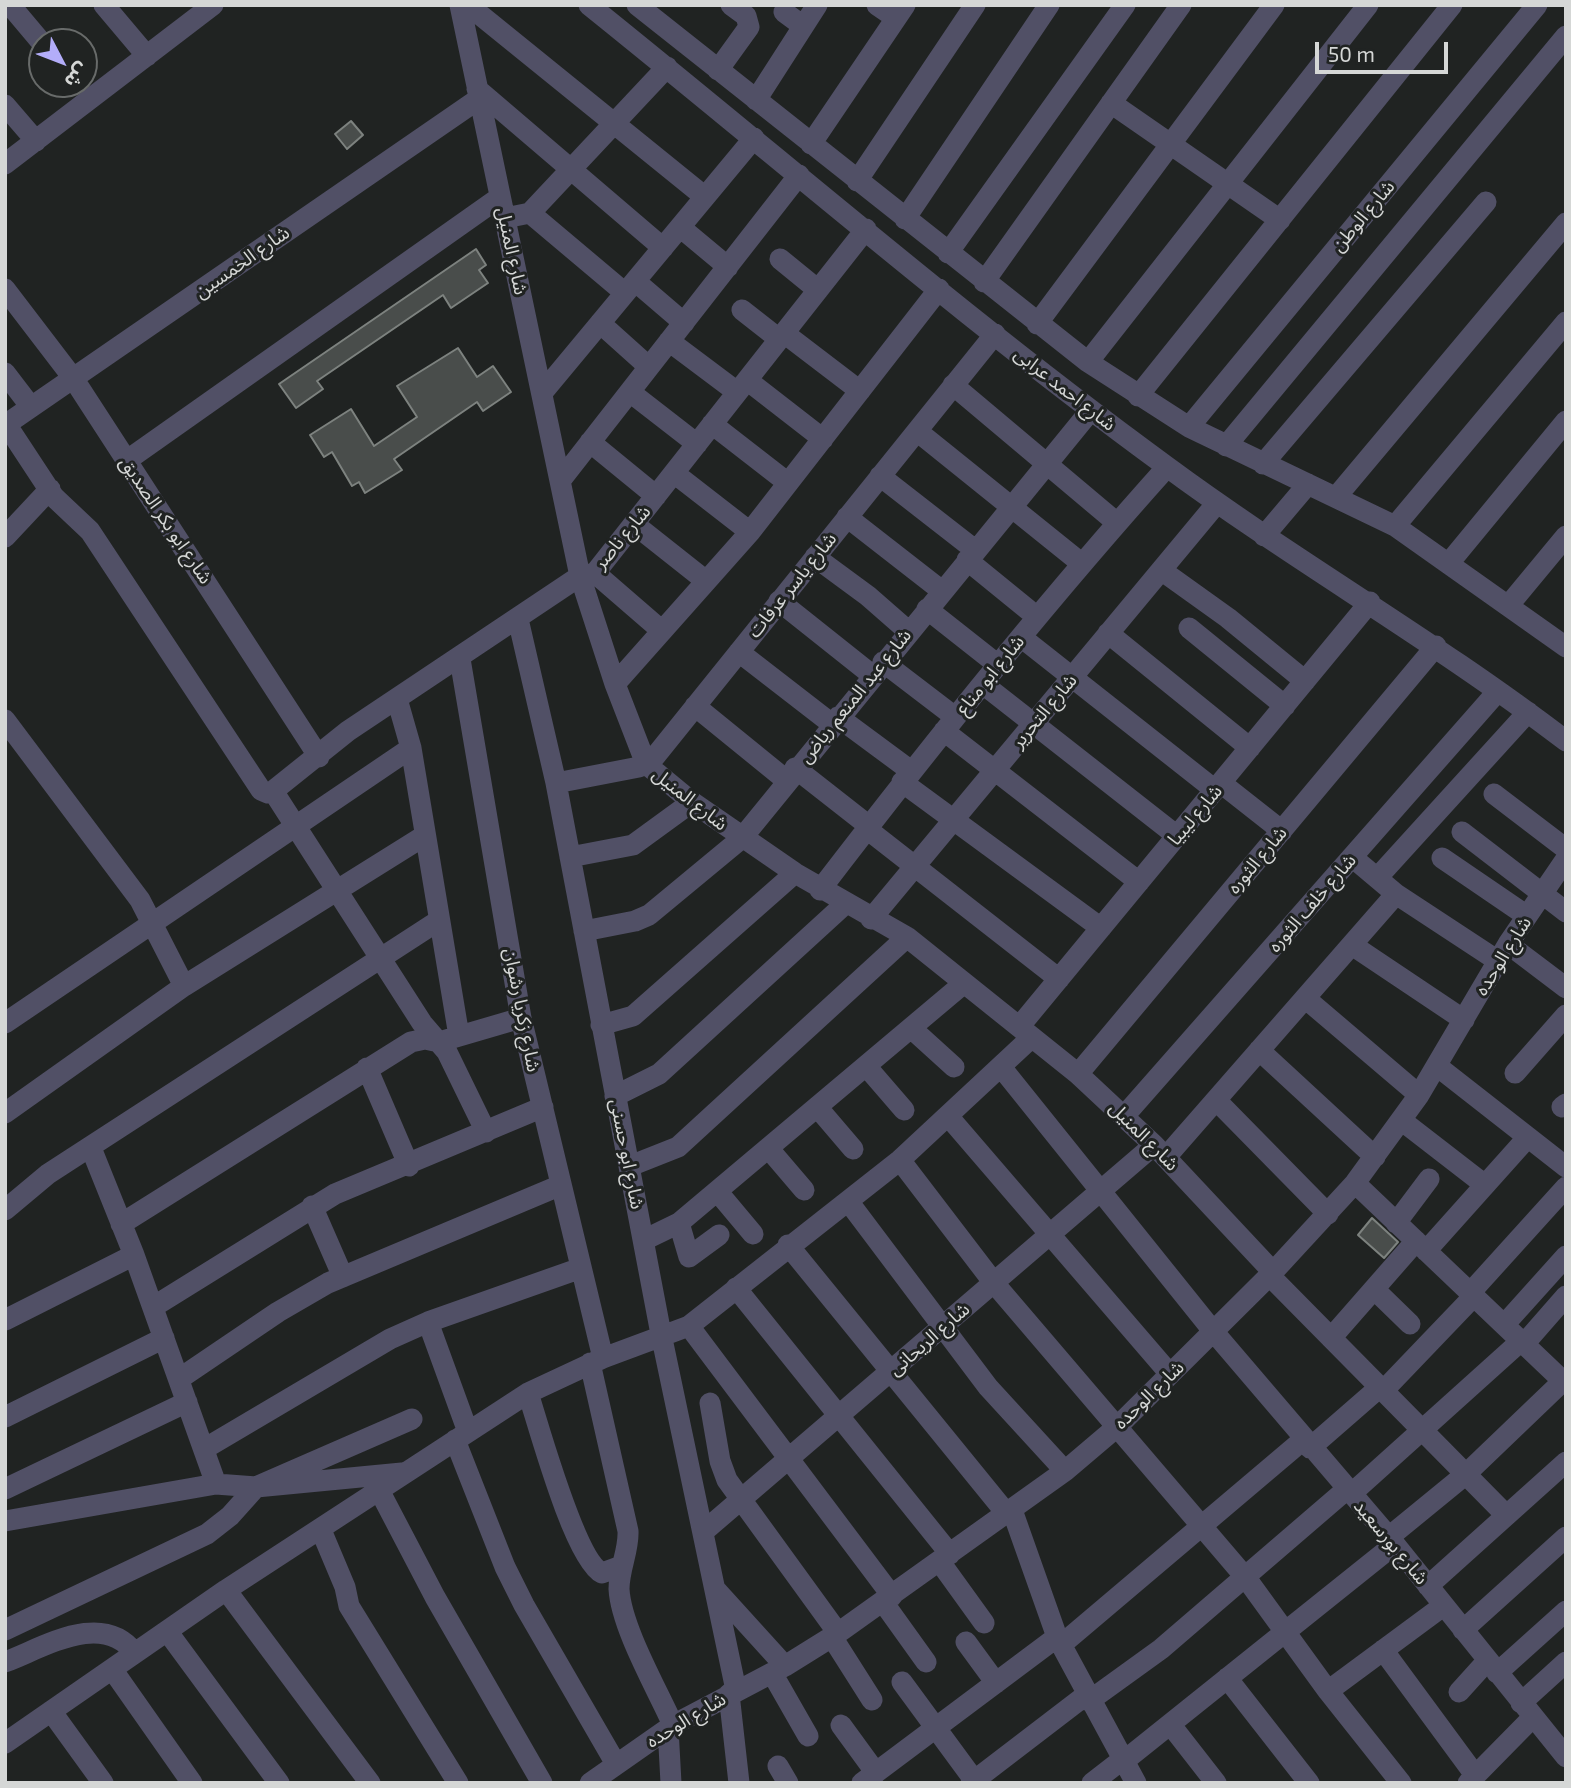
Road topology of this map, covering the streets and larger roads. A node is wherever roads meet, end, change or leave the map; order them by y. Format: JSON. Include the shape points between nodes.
{"nodes":[{"id":1,"x":10,"y":5,"type":"edge"},
{"id":2,"x":104,"y":5,"type":"edge"},
{"id":3,"x":460,"y":5,"type":"edge"},
{"id":4,"x":468,"y":5,"type":"edge"},
{"id":5,"x":589,"y":5,"type":"edge"},
{"id":6,"x":817,"y":5,"type":"edge"},
{"id":7,"x":877,"y":5,"type":"edge"},
{"id":8,"x":975,"y":5,"type":"edge"},
{"id":9,"x":1049,"y":5,"type":"edge"},
{"id":10,"x":1125,"y":5,"type":"edge"},
{"id":11,"x":1181,"y":5,"type":"edge"},
{"id":12,"x":1274,"y":5,"type":"edge"},
{"id":13,"x":1367,"y":5,"type":"edge"},
{"id":14,"x":1452,"y":5,"type":"edge"},
{"id":15,"x":1537,"y":5,"type":"edge"},
{"id":16,"x":733,"y":6,"type":"edge"},
{"id":17,"x":204,"y":8,"type":"edge"},
{"id":18,"x":646,"y":8,"type":"edge"},
{"id":19,"x":784,"y":12,"type":"dead end"},
{"id":20,"x":900,"y":12,"type":"edge"},
{"id":21,"x":803,"y":26,"type":"junction"},
{"id":22,"x":29,"y":28,"type":"edge"},
{"id":23,"x":1566,"y":36,"type":"edge"},
{"id":24,"x":147,"y":56,"type":"junction"},
{"id":25,"x":667,"y":67,"type":"junction"},
{"id":26,"x":718,"y":70,"type":"junction"},
{"id":27,"x":98,"y":84,"type":"edge"},
{"id":28,"x":479,"y":94,"type":"junction"},
{"id":29,"x":77,"y":98,"type":"edge"},
{"id":30,"x":756,"y":100,"type":"junction"},
{"id":31,"x":1111,"y":103,"type":"junction"},
{"id":32,"x":5,"y":105,"type":"edge"},
{"id":33,"x":614,"y":123,"type":"junction"},
{"id":34,"x":754,"y":138,"type":"junction"},
{"id":35,"x":36,"y":141,"type":"junction"},
{"id":36,"x":811,"y":144,"type":"junction"},
{"id":37,"x":1171,"y":144,"type":"junction"},
{"id":38,"x":5,"y":164,"type":"edge"},
{"id":39,"x":571,"y":169,"type":"junction"},
{"id":40,"x":799,"y":175,"type":"junction"},
{"id":41,"x":857,"y":181,"type":"junction"},
{"id":42,"x":1228,"y":184,"type":"junction"},
{"id":43,"x":705,"y":197,"type":"junction"},
{"id":44,"x":1486,"y":202,"type":"dead end"},
{"id":45,"x":502,"y":207,"type":"junction"},
{"id":46,"x":530,"y":213,"type":"junction"},
{"id":47,"x":905,"y":219,"type":"junction"},
{"id":48,"x":1280,"y":220,"type":"junction"},
{"id":49,"x":1566,"y":223,"type":"edge"},
{"id":50,"x":680,"y":227,"type":"junction"},
{"id":51,"x":866,"y":229,"type":"junction"},
{"id":52,"x":663,"y":248,"type":"junction"},
{"id":53,"x":948,"y":253,"type":"junction"},
{"id":54,"x":780,"y":259,"type":"dead end"},
{"id":55,"x":728,"y":267,"type":"junction"},
{"id":56,"x":984,"y":282,"type":"junction"},
{"id":57,"x":630,"y":287,"type":"junction"},
{"id":58,"x":5,"y":289,"type":"edge"},
{"id":59,"x":939,"y":289,"type":"junction"},
{"id":60,"x":818,"y":290,"type":"junction"},
{"id":61,"x":743,"y":310,"type":"dead end"},
{"id":62,"x":600,"y":323,"type":"junction"},
{"id":63,"x":684,"y":323,"type":"junction"},
{"id":64,"x":1037,"y":324,"type":"junction"},
{"id":65,"x":1564,"y":329,"type":"edge"},
{"id":66,"x":995,"y":334,"type":"junction"},
{"id":67,"x":781,"y":336,"type":"junction"},
{"id":68,"x":670,"y":341,"type":"junction"},
{"id":69,"x":1088,"y":362,"type":"junction"},
{"id":70,"x":649,"y":367,"type":"junction"},
{"id":71,"x":5,"y":373,"type":"edge"},
{"id":72,"x":73,"y":378,"type":"junction"},
{"id":73,"x":742,"y":386,"type":"junction"},
{"id":74,"x":953,"y":386,"type":"junction"},
{"id":75,"x":859,"y":391,"type":"junction"},
{"id":76,"x":630,"y":392,"type":"junction"},
{"id":77,"x":542,"y":393,"type":"junction"},
{"id":78,"x":1138,"y":396,"type":"junction"},
{"id":79,"x":31,"y":407,"type":"junction"},
{"id":80,"x":1091,"y":410,"type":"junction"},
{"id":81,"x":1566,"y":421,"type":"edge"},
{"id":82,"x":712,"y":424,"type":"junction"},
{"id":83,"x":6,"y":425,"type":"edge"},
{"id":84,"x":1189,"y":427,"type":"junction"},
{"id":85,"x":917,"y":431,"type":"junction"},
{"id":86,"x":823,"y":439,"type":"junction"},
{"id":87,"x":590,"y":442,"type":"junction"},
{"id":88,"x":697,"y":444,"type":"junction"},
{"id":89,"x":1226,"y":446,"type":"junction"},
{"id":90,"x":126,"y":461,"type":"junction"},
{"id":91,"x":1046,"y":464,"type":"junction"},
{"id":92,"x":1263,"y":464,"type":"junction"},
{"id":93,"x":1167,"y":467,"type":"junction"},
{"id":94,"x":674,"y":473,"type":"junction"},
{"id":95,"x":880,"y":476,"type":"junction"},
{"id":96,"x":560,"y":481,"type":"junction"},
{"id":97,"x":788,"y":483,"type":"junction"},
{"id":98,"x":1308,"y":484,"type":"junction"},
{"id":99,"x":50,"y":489,"type":"junction"},
{"id":100,"x":656,"y":496,"type":"junction"},
{"id":101,"x":1337,"y":496,"type":"junction"},
{"id":102,"x":1217,"y":503,"type":"junction"},
{"id":103,"x":1011,"y":507,"type":"junction"},
{"id":104,"x":847,"y":517,"type":"junction"},
{"id":105,"x":1117,"y":523,"type":"junction"},
{"id":106,"x":634,"y":524,"type":"junction"},
{"id":107,"x":1395,"y":526,"type":"junction"},
{"id":108,"x":750,"y":533,"type":"junction"},
{"id":109,"x":1265,"y":536,"type":"junction"},
{"id":110,"x":1566,"y":536,"type":"edge"},
{"id":111,"x":5,"y":537,"type":"edge"},
{"id":112,"x":971,"y":555,"type":"junction"},
{"id":113,"x":815,"y":557,"type":"junction"},
{"id":114,"x":1082,"y":563,"type":"junction"},
{"id":115,"x":1449,"y":563,"type":"junction"},
{"id":116,"x":1161,"y":570,"type":"junction"},
{"id":117,"x":588,"y":575,"type":"junction"},
{"id":118,"x":706,"y":581,"type":"junction"},
{"id":119,"x":942,"y":590,"type":"junction"},
{"id":120,"x":779,"y":601,"type":"junction"},
{"id":121,"x":1370,"y":602,"type":"junction"},
{"id":122,"x":1508,"y":606,"type":"junction"},
{"id":123,"x":927,"y":609,"type":"junction"},
{"id":124,"x":1037,"y":617,"type":"junction"},
{"id":125,"x":517,"y":619,"type":"junction"},
{"id":126,"x":1189,"y":628,"type":"dead end"},
{"id":127,"x":662,"y":631,"type":"junction"},
{"id":128,"x":908,"y":631,"type":"junction"},
{"id":129,"x":1108,"y":634,"type":"junction"},
{"id":130,"x":1021,"y":637,"type":"junction"},
{"id":131,"x":1436,"y":646,"type":"junction"},
{"id":132,"x":1566,"y":647,"type":"edge"},
{"id":133,"x":739,"y":652,"type":"junction"},
{"id":134,"x":460,"y":659,"type":"junction"},
{"id":135,"x":998,"y":666,"type":"junction"},
{"id":136,"x":878,"y":668,"type":"junction"},
{"id":137,"x":1072,"y":678,"type":"junction"},
{"id":138,"x":1305,"y":681,"type":"junction"},
{"id":139,"x":615,"y":684,"type":"junction"},
{"id":140,"x":983,"y":684,"type":"junction"},
{"id":141,"x":1498,"y":691,"type":"junction"},
{"id":142,"x":397,"y":699,"type":"junction"},
{"id":143,"x":695,"y":706,"type":"junction"},
{"id":144,"x":1285,"y":706,"type":"junction"},
{"id":145,"x":1528,"y":712,"type":"junction"},
{"id":146,"x":5,"y":720,"type":"edge"},
{"id":147,"x":835,"y":720,"type":"junction"},
{"id":148,"x":1034,"y":723,"type":"junction"},
{"id":149,"x":950,"y":724,"type":"junction"},
{"id":150,"x":1566,"y":741,"type":"edge"},
{"id":151,"x":411,"y":748,"type":"junction"},
{"id":152,"x":1250,"y":748,"type":"junction"},
{"id":153,"x":320,"y":757,"type":"junction"},
{"id":154,"x":646,"y":764,"type":"junction"},
{"id":155,"x":995,"y":769,"type":"junction"},
{"id":156,"x":791,"y":774,"type":"junction"},
{"id":157,"x":906,"y":777,"type":"junction"},
{"id":158,"x":556,"y":783,"type":"junction"},
{"id":159,"x":1218,"y":786,"type":"junction"},
{"id":160,"x":273,"y":791,"type":"junction"},
{"id":161,"x":1494,"y":794,"type":"dead end"},
{"id":162,"x":692,"y":802,"type":"junction"},
{"id":163,"x":954,"y":819,"type":"junction"},
{"id":164,"x":295,"y":826,"type":"junction"},
{"id":165,"x":868,"y":827,"type":"junction"},
{"id":166,"x":1282,"y":831,"type":"junction"},
{"id":167,"x":1462,"y":832,"type":"dead end"},
{"id":168,"x":424,"y":836,"type":"junction"},
{"id":169,"x":1177,"y":836,"type":"junction"},
{"id":170,"x":742,"y":838,"type":"junction"},
{"id":171,"x":1566,"y":849,"type":"edge"},
{"id":172,"x":1352,"y":856,"type":"junction"},
{"id":173,"x":570,"y":858,"type":"junction"},
{"id":174,"x":1442,"y":858,"type":"dead end"},
{"id":175,"x":1566,"y":859,"type":"edge"},
{"id":176,"x":916,"y":865,"type":"junction"},
{"id":177,"x":794,"y":873,"type":"junction"},
{"id":178,"x":1377,"y":878,"type":"junction"},
{"id":179,"x":1139,"y":882,"type":"junction"},
{"id":180,"x":820,"y":890,"type":"junction"},
{"id":181,"x":337,"y":891,"type":"junction"},
{"id":182,"x":1543,"y":893,"type":"junction"},
{"id":183,"x":1396,"y":894,"type":"junction"},
{"id":184,"x":845,"y":904,"type":"junction"},
{"id":185,"x":1566,"y":912,"type":"edge"},
{"id":186,"x":1527,"y":916,"type":"junction"},
{"id":187,"x":871,"y":919,"type":"junction"},
{"id":188,"x":152,"y":921,"type":"junction"},
{"id":189,"x":438,"y":921,"type":"junction"},
{"id":190,"x":1101,"y":928,"type":"junction"},
{"id":191,"x":584,"y":931,"type":"junction"},
{"id":192,"x":907,"y":937,"type":"junction"},
{"id":193,"x":1352,"y":945,"type":"junction"},
{"id":194,"x":1503,"y":953,"type":"junction"},
{"id":195,"x":380,"y":958,"type":"junction"},
{"id":196,"x":1059,"y":978,"type":"junction"},
{"id":197,"x":963,"y":984,"type":"junction"},
{"id":198,"x":184,"y":986,"type":"junction"},
{"id":199,"x":1566,"y":988,"type":"edge"},
{"id":200,"x":1305,"y":998,"type":"junction"},
{"id":201,"x":1566,"y":1015,"type":"edge"},
{"id":202,"x":521,"y":1018,"type":"junction"},
{"id":203,"x":1464,"y":1020,"type":"junction"},
{"id":204,"x":5,"y":1023,"type":"edge"},
{"id":205,"x":601,"y":1025,"type":"junction"},
{"id":206,"x":911,"y":1028,"type":"junction"},
{"id":207,"x":1025,"y":1032,"type":"junction"},
{"id":208,"x":449,"y":1039,"type":"junction"},
{"id":209,"x":1259,"y":1050,"type":"junction"},
{"id":210,"x":866,"y":1066,"type":"junction"},
{"id":211,"x":1437,"y":1066,"type":"junction"},
{"id":212,"x":954,"y":1067,"type":"dead end"},
{"id":213,"x":1001,"y":1067,"type":"junction"},
{"id":214,"x":367,"y":1068,"type":"junction"},
{"id":215,"x":1515,"y":1073,"type":"dead end"},
{"id":216,"x":1078,"y":1074,"type":"junction"},
{"id":217,"x":1419,"y":1095,"type":"junction"},
{"id":218,"x":615,"y":1096,"type":"junction"},
{"id":219,"x":1216,"y":1100,"type":"junction"},
{"id":220,"x":542,"y":1107,"type":"junction"},
{"id":221,"x":818,"y":1108,"type":"junction"},
{"id":222,"x":904,"y":1110,"type":"dead end"},
{"id":223,"x":5,"y":1113,"type":"edge"},
{"id":224,"x":1125,"y":1115,"type":"junction"},
{"id":225,"x":948,"y":1116,"type":"junction"},
{"id":226,"x":1401,"y":1121,"type":"junction"},
{"id":227,"x":486,"y":1132,"type":"junction"},
{"id":228,"x":1528,"y":1137,"type":"junction"},
{"id":229,"x":90,"y":1148,"type":"junction"},
{"id":230,"x":769,"y":1149,"type":"junction"},
{"id":231,"x":853,"y":1149,"type":"dead end"},
{"id":232,"x":1160,"y":1151,"type":"junction"},
{"id":233,"x":1375,"y":1157,"type":"junction"},
{"id":234,"x":900,"y":1160,"type":"junction"},
{"id":235,"x":409,"y":1166,"type":"junction"},
{"id":236,"x":630,"y":1166,"type":"junction"},
{"id":237,"x":1566,"y":1167,"type":"edge"},
{"id":238,"x":1429,"y":1180,"type":"dead end"},
{"id":239,"x":1355,"y":1183,"type":"junction"},
{"id":240,"x":561,"y":1185,"type":"junction"},
{"id":241,"x":1485,"y":1185,"type":"junction"},
{"id":242,"x":1566,"y":1187,"type":"edge"},
{"id":243,"x":804,"y":1190,"type":"dead end"},
{"id":244,"x":717,"y":1191,"type":"junction"},
{"id":245,"x":1100,"y":1191,"type":"junction"},
{"id":246,"x":848,"y":1201,"type":"junction"},
{"id":247,"x":312,"y":1206,"type":"junction"},
{"id":248,"x":5,"y":1210,"type":"edge"},
{"id":249,"x":1328,"y":1214,"type":"junction"},
{"id":250,"x":679,"y":1223,"type":"junction"},
{"id":251,"x":1396,"y":1223,"type":"junction"},
{"id":252,"x":121,"y":1224,"type":"junction"},
{"id":253,"x":753,"y":1234,"type":"dead end"},
{"id":254,"x":719,"y":1235,"type":"dead end"},
{"id":255,"x":1050,"y":1235,"type":"junction"},
{"id":256,"x":644,"y":1240,"type":"junction"},
{"id":257,"x":788,"y":1245,"type":"junction"},
{"id":258,"x":1421,"y":1246,"type":"junction"},
{"id":259,"x":134,"y":1255,"type":"junction"},
{"id":260,"x":1566,"y":1256,"type":"edge"},
{"id":261,"x":581,"y":1268,"type":"junction"},
{"id":262,"x":1271,"y":1274,"type":"junction"},
{"id":263,"x":343,"y":1277,"type":"junction"},
{"id":264,"x":994,"y":1283,"type":"junction"},
{"id":265,"x":736,"y":1288,"type":"junction"},
{"id":266,"x":1374,"y":1289,"type":"junction"},
{"id":267,"x":1472,"y":1295,"type":"junction"},
{"id":268,"x":1566,"y":1296,"type":"edge"},
{"id":269,"x":153,"y":1307,"type":"junction"},
{"id":270,"x":5,"y":1320,"type":"edge"},
{"id":271,"x":428,"y":1322,"type":"junction"},
{"id":272,"x":1410,"y":1324,"type":"dead end"},
{"id":273,"x":1504,"y":1325,"type":"junction"},
{"id":274,"x":689,"y":1326,"type":"junction"},
{"id":275,"x":943,"y":1327,"type":"junction"},
{"id":276,"x":1213,"y":1331,"type":"junction"},
{"id":277,"x":661,"y":1334,"type":"junction"},
{"id":278,"x":164,"y":1338,"type":"junction"},
{"id":279,"x":1331,"y":1338,"type":"junction"},
{"id":280,"x":1522,"y":1343,"type":"junction"},
{"id":281,"x":596,"y":1361,"type":"junction"},
{"id":282,"x":891,"y":1372,"type":"junction"},
{"id":283,"x":1170,"y":1374,"type":"junction"},
{"id":284,"x":179,"y":1379,"type":"junction"},
{"id":285,"x":1565,"y":1382,"type":"edge"},
{"id":286,"x":1382,"y":1389,"type":"junction"},
{"id":287,"x":528,"y":1394,"type":"junction"},
{"id":288,"x":187,"y":1402,"type":"junction"},
{"id":289,"x":709,"y":1403,"type":"dead end"},
{"id":290,"x":5,"y":1417,"type":"edge"},
{"id":291,"x":839,"y":1417,"type":"junction"},
{"id":292,"x":412,"y":1419,"type":"dead end"},
{"id":293,"x":1118,"y":1426,"type":"junction"},
{"id":294,"x":1422,"y":1430,"type":"junction"},
{"id":295,"x":461,"y":1436,"type":"junction"},
{"id":296,"x":1307,"y":1444,"type":"junction"},
{"id":297,"x":204,"y":1449,"type":"junction"},
{"id":298,"x":790,"y":1460,"type":"junction"},
{"id":299,"x":1566,"y":1462,"type":"edge"},
{"id":300,"x":1065,"y":1471,"type":"junction"},
{"id":301,"x":404,"y":1473,"type":"junction"},
{"id":302,"x":1466,"y":1474,"type":"junction"},
{"id":303,"x":216,"y":1484,"type":"junction"},
{"id":304,"x":256,"y":1487,"type":"junction"},
{"id":305,"x":5,"y":1489,"type":"edge"},
{"id":306,"x":379,"y":1490,"type":"junction"},
{"id":307,"x":1349,"y":1491,"type":"junction"},
{"id":308,"x":741,"y":1501,"type":"junction"},
{"id":309,"x":1009,"y":1512,"type":"junction"},
{"id":310,"x":1506,"y":1515,"type":"junction"},
{"id":311,"x":5,"y":1521,"type":"edge"},
{"id":312,"x":1201,"y":1527,"type":"junction"},
{"id":313,"x":321,"y":1530,"type":"junction"},
{"id":314,"x":703,"y":1532,"type":"junction"},
{"id":315,"x":1566,"y":1537,"type":"edge"},
{"id":316,"x":1392,"y":1541,"type":"junction"},
{"id":317,"x":945,"y":1558,"type":"junction"},
{"id":318,"x":621,"y":1566,"type":"junction"},
{"id":319,"x":1246,"y":1578,"type":"junction"},
{"id":320,"x":1428,"y":1586,"type":"junction"},
{"id":321,"x":226,"y":1590,"type":"junction"},
{"id":322,"x":715,"y":1590,"type":"junction"},
{"id":323,"x":887,"y":1599,"type":"junction"},
{"id":324,"x":1443,"y":1606,"type":"junction"},
{"id":325,"x":1566,"y":1611,"type":"edge"},
{"id":326,"x":984,"y":1623,"type":"dead end"},
{"id":327,"x":5,"y":1630,"type":"edge"},
{"id":328,"x":1462,"y":1630,"type":"junction"},
{"id":329,"x":167,"y":1631,"type":"junction"},
{"id":330,"x":1285,"y":1632,"type":"junction"},
{"id":331,"x":835,"y":1635,"type":"junction"},
{"id":332,"x":761,"y":1640,"type":"junction"},
{"id":333,"x":1059,"y":1641,"type":"junction"},
{"id":334,"x":966,"y":1642,"type":"dead end"},
{"id":335,"x":1383,"y":1650,"type":"junction"},
{"id":336,"x":135,"y":1653,"type":"junction"},
{"id":337,"x":5,"y":1662,"type":"edge"},
{"id":338,"x":926,"y":1662,"type":"dead end"},
{"id":339,"x":1566,"y":1662,"type":"edge"},
{"id":340,"x":731,"y":1663,"type":"junction"},
{"id":341,"x":1492,"y":1667,"type":"junction"},
{"id":342,"x":111,"y":1669,"type":"junction"},
{"id":343,"x":778,"y":1670,"type":"junction"},
{"id":344,"x":1227,"y":1678,"type":"junction"},
{"id":345,"x":902,"y":1682,"type":"dead end"},
{"id":346,"x":996,"y":1683,"type":"junction"},
{"id":347,"x":1328,"y":1691,"type":"junction"},
{"id":348,"x":733,"y":1692,"type":"junction"},
{"id":349,"x":1459,"y":1692,"type":"dead end"},
{"id":350,"x":1088,"y":1698,"type":"junction"},
{"id":351,"x":872,"y":1700,"type":"dead end"},
{"id":352,"x":1527,"y":1710,"type":"junction"},
{"id":353,"x":51,"y":1711,"type":"junction"},
{"id":354,"x":1170,"y":1724,"type":"junction"},
{"id":355,"x":841,"y":1725,"type":"dead end"},
{"id":356,"x":670,"y":1726,"type":"junction"},
{"id":357,"x":935,"y":1728,"type":"junction"},
{"id":358,"x":808,"y":1736,"type":"dead end"},
{"id":359,"x":5,"y":1743,"type":"edge"},
{"id":360,"x":1564,"y":1752,"type":"edge"},
{"id":361,"x":1123,"y":1760,"type":"junction"},
{"id":362,"x":616,"y":1764,"type":"junction"},
{"id":363,"x":869,"y":1778,"type":"edge"},
{"id":364,"x":1472,"y":1779,"type":"edge"},
{"id":365,"x":972,"y":1782,"type":"edge"},
{"id":366,"x":103,"y":1783,"type":"edge"},
{"id":367,"x":192,"y":1783,"type":"edge"},
{"id":368,"x":279,"y":1783,"type":"edge"},
{"id":369,"x":370,"y":1783,"type":"edge"},
{"id":370,"x":458,"y":1783,"type":"edge"},
{"id":371,"x":542,"y":1783,"type":"edge"},
{"id":372,"x":590,"y":1783,"type":"edge"},
{"id":373,"x":671,"y":1783,"type":"edge"},
{"id":374,"x":739,"y":1783,"type":"edge"},
{"id":375,"x":1092,"y":1783,"type":"edge"},
{"id":376,"x":1136,"y":1783,"type":"edge"},
{"id":377,"x":1216,"y":1783,"type":"edge"},
{"id":378,"x":1309,"y":1783,"type":"edge"},
{"id":379,"x":1401,"y":1783,"type":"edge"}],
"edges":[{"from":1,"to":22,"type":"street"},
{"from":2,"to":24,"type":"street"},
{"from":3,"to":28,"type":"street","name":"شارع المنيل"},
{"from":4,"to":33,"type":"street"},
{"from":5,"to":25,"type":"street","name":"شارع احمد عرابى"},
{"from":6,"to":21,"type":"street"},
{"from":7,"to":20,"type":"street"},
{"from":8,"to":41,"type":"street"},
{"from":9,"to":47,"type":"street"},
{"from":10,"to":53,"type":"street"},
{"from":11,"to":31,"type":"street"},
{"from":12,"to":37,"type":"street"},
{"from":13,"to":42,"type":"street"},
{"from":14,"to":48,"type":"street"},
{"from":15,"to":84,"type":"street","name":"شارع الوطن"},
{"from":16,"to":26,"type":"street","via":[[746,16],[749,27]]},
{"from":17,"to":24,"type":"street"},
{"from":18,"to":26,"type":"street","name":"شارع احمد عرابى"},
{"from":19,"to":21,"type":"street"},
{"from":20,"to":36,"type":"street"},
{"from":21,"to":30,"type":"street"},
{"from":23,"to":89,"type":"street"},
{"from":24,"to":27,"type":"street"},
{"from":25,"to":33,"type":"street"},
{"from":25,"to":34,"type":"street","name":"شارع احمد عرابى"},
{"from":26,"to":30,"type":"street","name":"شارع احمد عرابى"},
{"from":28,"to":39,"type":"street"},
{"from":28,"to":45,"type":"street","name":"شارع المنيل"},
{"from":28,"to":72,"type":"street","name":"شارع الخمسين"},
{"from":29,"to":35,"type":"street"},
{"from":30,"to":36,"type":"street","name":"شارع احمد عرابى"},
{"from":31,"to":37,"type":"street"},
{"from":31,"to":56,"type":"street"},
{"from":32,"to":35,"type":"street"},
{"from":33,"to":39,"type":"street"},
{"from":33,"to":43,"type":"street"},
{"from":34,"to":40,"type":"street","name":"شارع احمد عرابى"},
{"from":34,"to":43,"type":"street"},
{"from":35,"to":38,"type":"street"},
{"from":36,"to":41,"type":"street","name":"شارع احمد عرابى"},
{"from":37,"to":42,"type":"street"},
{"from":37,"to":64,"type":"street"},
{"from":39,"to":46,"type":"street"},
{"from":39,"to":52,"type":"street"},
{"from":40,"to":51,"type":"street","name":"شارع احمد عرابى"},
{"from":40,"to":55,"type":"street"},
{"from":41,"to":47,"type":"street","name":"شارع احمد عرابى"},
{"from":42,"to":48,"type":"street"},
{"from":42,"to":69,"type":"street"},
{"from":43,"to":50,"type":"street"},
{"from":44,"to":92,"type":"street"},
{"from":45,"to":46,"type":"street"},
{"from":45,"to":77,"type":"street","name":"شارع المنيل"},
{"from":45,"to":90,"type":"street"},
{"from":46,"to":57,"type":"street"},
{"from":47,"to":53,"type":"street","name":"شارع احمد عرابى"},
{"from":48,"to":78,"type":"street"},
{"from":49,"to":101,"type":"street"},
{"from":50,"to":52,"type":"street"},
{"from":50,"to":55,"type":"street"},
{"from":51,"to":59,"type":"street","name":"شارع احمد عرابى"},
{"from":51,"to":60,"type":"street","name":"شارع ناصر"},
{"from":52,"to":57,"type":"street"},
{"from":53,"to":56,"type":"street","name":"شارع احمد عرابى"},
{"from":54,"to":60,"type":"street"},
{"from":55,"to":63,"type":"street"},
{"from":56,"to":64,"type":"street","name":"شارع احمد عرابى"},
{"from":57,"to":62,"type":"street"},
{"from":57,"to":63,"type":"street"},
{"from":58,"to":72,"type":"street","name":"شارع ابو بكر الصديق"},
{"from":59,"to":66,"type":"street","name":"شارع احمد عرابى"},
{"from":59,"to":75,"type":"street"},
{"from":60,"to":67,"type":"street","name":"شارع ناصر"},
{"from":61,"to":67,"type":"street"},
{"from":62,"to":70,"type":"street"},
{"from":62,"to":77,"type":"street"},
{"from":63,"to":68,"type":"street"},
{"from":64,"to":69,"type":"street","name":"شارع احمد عرابى"},
{"from":65,"to":107,"type":"street"},
{"from":66,"to":74,"type":"street","name":"شارع ياسر عرفات"},
{"from":66,"to":80,"type":"street","name":"شارع احمد عرابى"},
{"from":67,"to":73,"type":"street","name":"شارع ناصر"},
{"from":67,"to":75,"type":"street"},
{"from":68,"to":70,"type":"street"},
{"from":68,"to":73,"type":"street"},
{"from":69,"to":78,"type":"street","name":"شارع احمد عرابى"},
{"from":70,"to":76,"type":"street"},
{"from":71,"to":79,"type":"street"},
{"from":72,"to":79,"type":"street","name":"شارع الخمسين"},
{"from":72,"to":90,"type":"street","name":"شارع ابو بكر الصديق"},
{"from":73,"to":82,"type":"street","name":"شارع ناصر"},
{"from":73,"to":86,"type":"street"},
{"from":74,"to":85,"type":"street","name":"شارع ياسر عرفات"},
{"from":74,"to":91,"type":"street"},
{"from":75,"to":86,"type":"street"},
{"from":76,"to":87,"type":"street"},
{"from":76,"to":88,"type":"street"},
{"from":77,"to":96,"type":"street","name":"شارع المنيل"},
{"from":78,"to":84,"type":"street","name":"شارع احمد عرابى"},
{"from":79,"to":83,"type":"street","name":"شارع الخمسين"},
{"from":80,"to":91,"type":"street","name":"شارع عبد المنعم رياض"},
{"from":80,"to":93,"type":"street","name":"شارع احمد عرابى"},
{"from":81,"to":115,"type":"street"},
{"from":82,"to":88,"type":"street","name":"شارع ناصر"},
{"from":82,"to":97,"type":"street"},
{"from":83,"to":99,"type":"street"},
{"from":84,"to":89,"type":"street","name":"شارع احمد عرابى"},
{"from":85,"to":95,"type":"street","name":"شارع ياسر عرفات"},
{"from":85,"to":103,"type":"street"},
{"from":86,"to":97,"type":"street"},
{"from":87,"to":96,"type":"street"},
{"from":87,"to":100,"type":"street"},
{"from":88,"to":94,"type":"street","name":"شارع ناصر"},
{"from":89,"to":92,"type":"street","name":"شارع احمد عرابى"},
{"from":90,"to":153,"type":"street","name":"شارع ابو بكر الصديق"},
{"from":91,"to":103,"type":"street","name":"شارع عبد المنعم رياض"},
{"from":91,"to":105,"type":"street"},
{"from":92,"to":98,"type":"street","name":"شارع احمد عرابى"},
{"from":93,"to":102,"type":"street","name":"شارع احمد عرابى"},
{"from":93,"to":105,"type":"street","name":"شارع ابو مناع"},
{"from":94,"to":100,"type":"street","name":"شارع ناصر"},
{"from":94,"to":108,"type":"street"},
{"from":95,"to":104,"type":"street","name":"شارع ياسر عرفات"},
{"from":95,"to":112,"type":"street"},
{"from":96,"to":117,"type":"street","name":"شارع المنيل"},
{"from":97,"to":108,"type":"street"},
{"from":98,"to":101,"type":"street","name":"شارع احمد عرابى"},
{"from":98,"to":109,"type":"street"},
{"from":99,"to":111,"type":"street"},
{"from":99,"to":160,"type":"street","via":[[90,531],[261,790]]},
{"from":100,"to":106,"type":"street","name":"شارع ناصر"},
{"from":101,"to":107,"type":"street","name":"شارع احمد عرابى"},
{"from":102,"to":109,"type":"street","name":"شارع احمد عرابى"},
{"from":102,"to":116,"type":"street","name":"شارع التحرير"},
{"from":103,"to":112,"type":"street","name":"شارع عبد المنعم رياض"},
{"from":103,"to":114,"type":"street"},
{"from":104,"to":113,"type":"street","name":"شارع ياسر عرفات"},
{"from":104,"to":119,"type":"street"},
{"from":105,"to":114,"type":"street","name":"شارع ابو مناع"},
{"from":106,"to":117,"type":"street","name":"شارع ناصر"},
{"from":106,"to":118,"type":"street"},
{"from":107,"to":115,"type":"street","name":"شارع احمد عرابى"},
{"from":108,"to":118,"type":"street"},
{"from":109,"to":121,"type":"street","name":"شارع احمد عرابى"},
{"from":110,"to":122,"type":"street"},
{"from":112,"to":119,"type":"street","name":"شارع عبد المنعم رياض"},
{"from":112,"to":124,"type":"street"},
{"from":113,"to":120,"type":"street","name":"شارع ياسر عرفات"},
{"from":113,"to":128,"type":"street"},
{"from":114,"to":124,"type":"street","name":"شارع ابو مناع"},
{"from":115,"to":122,"type":"street","name":"شارع احمد عرابى"},
{"from":116,"to":129,"type":"street","name":"شارع التحرير"},
{"from":116,"to":138,"type":"street"},
{"from":117,"to":125,"type":"street","name":"شارع ناصر"},
{"from":117,"to":127,"type":"street"},
{"from":117,"to":139,"type":"street","name":"شارع المنيل"},
{"from":118,"to":127,"type":"street"},
{"from":119,"to":123,"type":"street","name":"شارع عبد المنعم رياض"},
{"from":120,"to":133,"type":"street","name":"شارع ياسر عرفات"},
{"from":120,"to":136,"type":"street"},
{"from":121,"to":131,"type":"street","name":"شارع احمد عرابى"},
{"from":121,"to":138,"type":"street","name":"شارع ليبيا"},
{"from":122,"to":132,"type":"street","name":"شارع احمد عرابى"},
{"from":123,"to":128,"type":"street","name":"شارع عبد المنعم رياض"},
{"from":123,"to":135,"type":"street"},
{"from":124,"to":130,"type":"street","name":"شارع ابو مناع"},
{"from":125,"to":134,"type":"street","name":"شارع ناصر"},
{"from":125,"to":158,"type":"street","name":"شارع ابو حسنى"},
{"from":126,"to":144,"type":"street"},
{"from":127,"to":139,"type":"street"},
{"from":128,"to":136,"type":"street","name":"شارع عبد المنعم رياض"},
{"from":129,"to":137,"type":"street","name":"شارع التحرير"},
{"from":129,"to":152,"type":"street"},
{"from":130,"to":135,"type":"street","name":"شارع ابو مناع"},
{"from":130,"to":137,"type":"street"},
{"from":131,"to":141,"type":"street","name":"شارع احمد عرابى"},
{"from":131,"to":166,"type":"street","name":"شارع الثوره"},
{"from":133,"to":143,"type":"street","name":"شارع ياسر عرفات"},
{"from":133,"to":147,"type":"street"},
{"from":134,"to":142,"type":"street","name":"شارع ناصر"},
{"from":134,"to":202,"type":"street","name":"شارع زكريا رشوان"},
{"from":135,"to":140,"type":"street","name":"شارع ابو مناع"},
{"from":136,"to":147,"type":"street","name":"شارع عبد المنعم رياض"},
{"from":136,"to":149,"type":"street"},
{"from":137,"to":148,"type":"street","name":"شارع التحرير"},
{"from":137,"to":159,"type":"street"},
{"from":138,"to":144,"type":"street","name":"شارع ليبيا"},
{"from":139,"to":154,"type":"street","name":"شارع المنيل"},
{"from":140,"to":148,"type":"street"},
{"from":140,"to":149,"type":"street","name":"شارع ابو مناع"},
{"from":141,"to":145,"type":"street","name":"شارع احمد عرابى"},
{"from":141,"to":172,"type":"street","name":"شارع خلف الثوره"},
{"from":142,"to":151,"type":"street"},
{"from":142,"to":153,"type":"street","name":"شارع ناصر"},
{"from":143,"to":154,"type":"street","name":"شارع ياسر عرفات"},
{"from":143,"to":156,"type":"street"},
{"from":144,"to":152,"type":"street","name":"شارع ليبيا"},
{"from":145,"to":150,"type":"street","name":"شارع احمد عرابى"},
{"from":145,"to":178,"type":"street"},
{"from":146,"to":188,"type":"street"},
{"from":147,"to":156,"type":"street","name":"شارع عبد المنعم رياض"},
{"from":147,"to":157,"type":"street"},
{"from":148,"to":155,"type":"street","name":"شارع التحرير"},
{"from":148,"to":169,"type":"street"},
{"from":149,"to":155,"type":"street"},
{"from":149,"to":157,"type":"street","name":"شارع ابو مناع"},
{"from":151,"to":164,"type":"street"},
{"from":151,"to":168,"type":"street"},
{"from":152,"to":159,"type":"street","name":"شارع ليبيا"},
{"from":153,"to":160,"type":"street","name":"شارع ناصر"},
{"from":154,"to":158,"type":"street"},
{"from":154,"to":162,"type":"street","name":"شارع المنيل"},
{"from":155,"to":163,"type":"street","name":"شارع التحرير"},
{"from":155,"to":179,"type":"street"},
{"from":156,"to":165,"type":"street"},
{"from":156,"to":170,"type":"street","name":"شارع عبد المنعم رياض"},
{"from":157,"to":163,"type":"street"},
{"from":157,"to":165,"type":"street","name":"شارع ابو مناع"},
{"from":158,"to":173,"type":"street","name":"شارع ابو حسنى"},
{"from":159,"to":166,"type":"street"},
{"from":159,"to":169,"type":"street","name":"شارع ليبيا"},
{"from":160,"to":164,"type":"street"},
{"from":161,"to":171,"type":"street"},
{"from":162,"to":170,"type":"street","name":"شارع المنيل"},
{"from":162,"to":173,"type":"street","via":[[633,845]]},
{"from":163,"to":176,"type":"street","name":"شارع التحرير"},
{"from":163,"to":190,"type":"street"},
{"from":164,"to":181,"type":"street"},
{"from":164,"to":188,"type":"street"},
{"from":165,"to":176,"type":"street"},
{"from":165,"to":180,"type":"street","name":"شارع ابو مناع"},
{"from":166,"to":216,"type":"street","name":"شارع الثوره"},
{"from":167,"to":182,"type":"street"},
{"from":168,"to":181,"type":"street"},
{"from":168,"to":189,"type":"street"},
{"from":169,"to":179,"type":"street","name":"شارع ليبيا"},
{"from":170,"to":177,"type":"street","name":"شارع المنيل"},
{"from":170,"to":191,"type":"street","name":"شارع عبد المنعم رياض","via":[[649,915]]},
{"from":172,"to":178,"type":"street"},
{"from":172,"to":224,"type":"street","name":"شارع خلف الثوره"},
{"from":173,"to":191,"type":"street","name":"شارع ابو حسنى"},
{"from":174,"to":186,"type":"street"},
{"from":175,"to":182,"type":"street","name":"شارع الوحده"},
{"from":176,"to":187,"type":"street","name":"شارع التحرير"},
{"from":176,"to":196,"type":"street"},
{"from":177,"to":180,"type":"street","name":"شارع المنيل"},
{"from":177,"to":205,"type":"street","via":[[633,1016]]},
{"from":178,"to":183,"type":"street"},
{"from":179,"to":190,"type":"street","name":"شارع ليبيا"},
{"from":180,"to":184,"type":"street","name":"شارع المنيل"},
{"from":181,"to":195,"type":"street"},
{"from":181,"to":198,"type":"street"},
{"from":182,"to":185,"type":"street"},
{"from":182,"to":186,"type":"street","name":"شارع الوحده"},
{"from":183,"to":193,"type":"street","name":"شارع الريحانى"},
{"from":183,"to":194,"type":"street"},
{"from":184,"to":187,"type":"street","name":"شارع المنيل"},
{"from":184,"to":218,"type":"street","via":[[659,1074]]},
{"from":186,"to":194,"type":"street","name":"شارع الوحده"},
{"from":187,"to":192,"type":"street","name":"شارع المنيل"},
{"from":188,"to":198,"type":"street"},
{"from":188,"to":204,"type":"street"},
{"from":189,"to":195,"type":"street"},
{"from":189,"to":208,"type":"street"},
{"from":190,"to":196,"type":"street","name":"شارع ليبيا"},
{"from":191,"to":205,"type":"street","name":"شارع ابو حسنى"},
{"from":192,"to":197,"type":"street","name":"شارع المنيل"},
{"from":192,"to":236,"type":"street","via":[[678,1147]]},
{"from":193,"to":200,"type":"street","name":"شارع الريحانى"},
{"from":193,"to":203,"type":"street"},
{"from":194,"to":199,"type":"street"},
{"from":194,"to":203,"type":"street","name":"شارع الوحده"},
{"from":195,"to":208,"type":"street","via":[[422,1023]]},
{"from":195,"to":229,"type":"street"},
{"from":196,"to":207,"type":"street","name":"شارع ليبيا"},
{"from":197,"to":206,"type":"street"},
{"from":197,"to":207,"type":"street","name":"شارع المنيل"},
{"from":198,"to":223,"type":"street"},
{"from":200,"to":209,"type":"street","name":"شارع الريحانى"},
{"from":200,"to":217,"type":"street"},
{"from":201,"to":215,"type":"street"},
{"from":202,"to":208,"type":"street"},
{"from":202,"to":220,"type":"street","name":"شارع زكريا رشوان"},
{"from":203,"to":211,"type":"street","name":"شارع الوحده"},
{"from":205,"to":218,"type":"street","name":"شارع ابو حسنى"},
{"from":206,"to":210,"type":"street"},
{"from":206,"to":212,"type":"street"},
{"from":207,"to":213,"type":"street","name":"شارع ليبيا"},
{"from":207,"to":216,"type":"street","name":"شارع المنيل"},
{"from":208,"to":214,"type":"street","via":[[411,1042]]},
{"from":208,"to":227,"type":"street","via":[[454,1065]]},
{"from":209,"to":219,"type":"street","name":"شارع الريحانى"},
{"from":209,"to":233,"type":"street"},
{"from":210,"to":221,"type":"street"},
{"from":210,"to":222,"type":"street"},
{"from":211,"to":217,"type":"street","name":"شارع الوحده"},
{"from":211,"to":228,"type":"street"},
{"from":213,"to":225,"type":"street","name":"شارع ليبيا"},
{"from":213,"to":245,"type":"street","name":"شارع بورسعيد"},
{"from":214,"to":235,"type":"street"},
{"from":214,"to":252,"type":"street"},
{"from":216,"to":224,"type":"street","name":"شارع المنيل"},
{"from":217,"to":226,"type":"street","name":"شارع الوحده"},
{"from":218,"to":236,"type":"street","name":"شارع ابو حسنى"},
{"from":219,"to":232,"type":"street","name":"شارع الريحانى"},
{"from":219,"to":249,"type":"street"},
{"from":220,"to":227,"type":"street"},
{"from":220,"to":240,"type":"street","name":"شارع زكريا رشوان"},
{"from":221,"to":230,"type":"street"},
{"from":221,"to":231,"type":"street"},
{"from":224,"to":232,"type":"street","name":"شارع المنيل"},
{"from":225,"to":234,"type":"street","name":"شارع ليبيا"},
{"from":225,"to":255,"type":"street"},
{"from":226,"to":233,"type":"street","name":"شارع الوحده"},
{"from":226,"to":241,"type":"street"},
{"from":227,"to":235,"type":"street"},
{"from":228,"to":237,"type":"street"},
{"from":228,"to":241,"type":"street"},
{"from":229,"to":248,"type":"street","via":[[48,1174]]},
{"from":229,"to":252,"type":"street"},
{"from":230,"to":243,"type":"street"},
{"from":230,"to":244,"type":"street"},
{"from":232,"to":245,"type":"street","name":"شارع الريحانى"},
{"from":232,"to":262,"type":"street","name":"شارع المنيل"},
{"from":233,"to":239,"type":"street","name":"شارع الوحده"},
{"from":234,"to":246,"type":"street","name":"شارع ليبيا"},
{"from":234,"to":264,"type":"street"},
{"from":235,"to":247,"type":"street"},
{"from":236,"to":256,"type":"street","name":"شارع ابو حسنى"},
{"from":238,"to":251,"type":"street"},
{"from":239,"to":249,"type":"street","name":"شارع الوحده"},
{"from":239,"to":251,"type":"street"},
{"from":240,"to":261,"type":"street","name":"شارع زكريا رشوان"},
{"from":240,"to":263,"type":"street"},
{"from":241,"to":258,"type":"street"},
{"from":242,"to":267,"type":"street"},
{"from":244,"to":250,"type":"street"},
{"from":244,"to":253,"type":"street"},
{"from":245,"to":255,"type":"street","name":"شارع الريحانى"},
{"from":245,"to":276,"type":"street","name":"شارع بورسعيد"},
{"from":246,"to":257,"type":"street","name":"شارع ليبيا"},
{"from":246,"to":275,"type":"street"},
{"from":247,"to":263,"type":"street"},
{"from":247,"to":269,"type":"street"},
{"from":249,"to":262,"type":"street","name":"شارع الوحده"},
{"from":250,"to":254,"type":"street","via":[[689,1257]]},
{"from":250,"to":256,"type":"street"},
{"from":251,"to":258,"type":"street"},
{"from":252,"to":259,"type":"street"},
{"from":255,"to":264,"type":"street","name":"شارع الريحانى"},
{"from":255,"to":283,"type":"street"},
{"from":256,"to":277,"type":"street","name":"شارع ابو حسنى"},
{"from":257,"to":265,"type":"street","name":"شارع ليبيا"},
{"from":257,"to":282,"type":"street"},
{"from":258,"to":266,"type":"street"},
{"from":258,"to":267,"type":"street"},
{"from":259,"to":269,"type":"street"},
{"from":259,"to":270,"type":"street"},
{"from":260,"to":273,"type":"street"},
{"from":261,"to":271,"type":"street"},
{"from":261,"to":281,"type":"street","name":"شارع زكريا رشوان"},
{"from":262,"to":276,"type":"street","name":"شارع الوحده"},
{"from":262,"to":279,"type":"street","name":"شارع المنيل"},
{"from":263,"to":284,"type":"street","via":[[278,1312]]},
{"from":264,"to":275,"type":"street","name":"شارع الريحانى"},
{"from":264,"to":293,"type":"street"},
{"from":265,"to":274,"type":"street","name":"شارع ليبيا"},
{"from":265,"to":291,"type":"street"},
{"from":266,"to":272,"type":"street"},
{"from":266,"to":279,"type":"street"},
{"from":267,"to":273,"type":"street"},
{"from":267,"to":286,"type":"street"},
{"from":268,"to":280,"type":"street"},
{"from":269,"to":278,"type":"street"},
{"from":271,"to":295,"type":"street"},
{"from":271,"to":297,"type":"street","via":[[378,1346]]},
{"from":273,"to":280,"type":"street"},
{"from":274,"to":277,"type":"street"},
{"from":274,"to":298,"type":"street"},
{"from":275,"to":282,"type":"street","name":"شارع الريحانى"},
{"from":275,"to":300,"type":"street","via":[[988,1387]]},
{"from":276,"to":283,"type":"street","name":"شارع الوحده"},
{"from":276,"to":296,"type":"street","name":"شارع بورسعيد"},
{"from":277,"to":281,"type":"street"},
{"from":277,"to":314,"type":"street","name":"شارع ابو حسنى"},
{"from":278,"to":284,"type":"street"},
{"from":278,"to":290,"type":"street"},
{"from":279,"to":286,"type":"street","name":"شارع المنيل"},
{"from":280,"to":285,"type":"street"},
{"from":280,"to":294,"type":"street"},
{"from":281,"to":287,"type":"street"},
{"from":281,"to":318,"type":"street","name":"شارع زكريا رشوان","via":[[628,1531],[629,1546]]},
{"from":282,"to":291,"type":"street","name":"شارع الريحانى"},
{"from":282,"to":309,"type":"street"},
{"from":283,"to":293,"type":"street","name":"شارع الوحده"},
{"from":284,"to":288,"type":"street"},
{"from":285,"to":302,"type":"street"},
{"from":286,"to":294,"type":"street","name":"شارع المنيل"},
{"from":286,"to":296,"type":"street"},
{"from":287,"to":295,"type":"street"},
{"from":287,"to":318,"type":"street","via":[[570,1520],[589,1562],[601,1573]]},
{"from":288,"to":297,"type":"street"},
{"from":288,"to":305,"type":"street"},
{"from":289,"to":308,"type":"street","via":[[720,1461]]},
{"from":291,"to":298,"type":"street","name":"شارع الريحانى"},
{"from":291,"to":317,"type":"street"},
{"from":292,"to":304,"type":"street"},
{"from":293,"to":300,"type":"street","name":"شارع الوحده"},
{"from":293,"to":312,"type":"street"},
{"from":294,"to":302,"type":"street","name":"شارع المنيل"},
{"from":294,"to":307,"type":"street"},
{"from":295,"to":301,"type":"street"},
{"from":295,"to":362,"type":"street","via":[[505,1567]]},
{"from":296,"to":307,"type":"street","name":"شارع بورسعيد"},
{"from":296,"to":312,"type":"street"},
{"from":297,"to":303,"type":"street"},
{"from":298,"to":308,"type":"street","name":"شارع الريحانى"},
{"from":298,"to":323,"type":"street"},
{"from":299,"to":310,"type":"street"},
{"from":300,"to":309,"type":"street","name":"شارع الوحده"},
{"from":301,"to":304,"type":"street"},
{"from":301,"to":306,"type":"street"},
{"from":302,"to":310,"type":"street","name":"شارع المنيل"},
{"from":302,"to":316,"type":"street"},
{"from":303,"to":304,"type":"street"},
{"from":303,"to":311,"type":"street"},
{"from":304,"to":327,"type":"street","via":[[207,1534]]},
{"from":306,"to":313,"type":"street"},
{"from":306,"to":371,"type":"street"},
{"from":307,"to":316,"type":"street","name":"شارع بورسعيد"},
{"from":307,"to":319,"type":"street"},
{"from":308,"to":314,"type":"street","name":"شارع الريحانى"},
{"from":308,"to":331,"type":"street"},
{"from":309,"to":317,"type":"street","name":"شارع الوحده"},
{"from":309,"to":333,"type":"street"},
{"from":310,"to":320,"type":"street"},
{"from":312,"to":319,"type":"street"},
{"from":312,"to":333,"type":"street"},
{"from":313,"to":321,"type":"street"},
{"from":313,"to":370,"type":"street","via":[[349,1606]]},
{"from":314,"to":322,"type":"street","name":"شارع ابو حسنى"},
{"from":315,"to":328,"type":"street"},
{"from":316,"to":320,"type":"street","name":"شارع بورسعيد"},
{"from":316,"to":330,"type":"street"},
{"from":317,"to":323,"type":"street","name":"شارع الوحده"},
{"from":317,"to":326,"type":"street"},
{"from":318,"to":356,"type":"street","name":"شارع زكريا رشوان","via":[[623,1613]]},
{"from":319,"to":330,"type":"street"},
{"from":319,"to":350,"type":"street","via":[[1161,1649]]},
{"from":320,"to":324,"type":"street","name":"شارع بورسعيد"},
{"from":321,"to":329,"type":"street"},
{"from":321,"to":369,"type":"street"},
{"from":322,"to":332,"type":"street"},
{"from":322,"to":340,"type":"street","name":"شارع ابو حسنى"},
{"from":323,"to":331,"type":"street","name":"شارع الوحده"},
{"from":323,"to":338,"type":"street"},
{"from":324,"to":328,"type":"street","name":"شارع بورسعيد"},
{"from":324,"to":335,"type":"street"},
{"from":325,"to":341,"type":"street"},
{"from":328,"to":341,"type":"street","name":"شارع بورسعيد"},
{"from":329,"to":336,"type":"street"},
{"from":329,"to":368,"type":"street"},
{"from":330,"to":344,"type":"street"},
{"from":330,"to":347,"type":"street"},
{"from":331,"to":343,"type":"street","name":"شارع الوحده"},
{"from":331,"to":351,"type":"street"},
{"from":332,"to":340,"type":"street"},
{"from":332,"to":343,"type":"street"},
{"from":333,"to":346,"type":"street"},
{"from":333,"to":350,"type":"street"},
{"from":334,"to":346,"type":"street"},
{"from":335,"to":347,"type":"street"},
{"from":335,"to":364,"type":"street"},
{"from":336,"to":337,"type":"street","via":[[110,1633],[89,1631]]},
{"from":336,"to":342,"type":"street"},
{"from":339,"to":352,"type":"street"},
{"from":340,"to":348,"type":"street","name":"شارع ابو حسنى"},
{"from":341,"to":349,"type":"street"},
{"from":341,"to":352,"type":"street","name":"شارع بورسعيد"},
{"from":342,"to":353,"type":"street"},
{"from":342,"to":367,"type":"street"},
{"from":343,"to":348,"type":"street","name":"شارع الوحده"},
{"from":343,"to":358,"type":"street"},
{"from":344,"to":354,"type":"street"},
{"from":344,"to":378,"type":"street"},
{"from":345,"to":357,"type":"street"},
{"from":346,"to":357,"type":"street"},
{"from":347,"to":379,"type":"street"},
{"from":348,"to":356,"type":"street","name":"شارع الوحده"},
{"from":348,"to":374,"type":"street","name":"شارع ابو حسنى"},
{"from":350,"to":361,"type":"street"},
{"from":350,"to":365,"type":"street"},
{"from":352,"to":360,"type":"street","name":"شارع بورسعيد"},
{"from":352,"to":364,"type":"street"},
{"from":353,"to":359,"type":"street"},
{"from":353,"to":366,"type":"street"},
{"from":354,"to":361,"type":"street"},
{"from":354,"to":377,"type":"street"},
{"from":355,"to":363,"type":"street"},
{"from":356,"to":362,"type":"street","name":"شارع الوحده"},
{"from":356,"to":373,"type":"street"},
{"from":357,"to":363,"type":"street"},
{"from":357,"to":365,"type":"street"},
{"from":361,"to":375,"type":"street"},
{"from":361,"to":376,"type":"street"},
{"from":362,"to":372,"type":"street","name":"شارع الوحده"}]}
